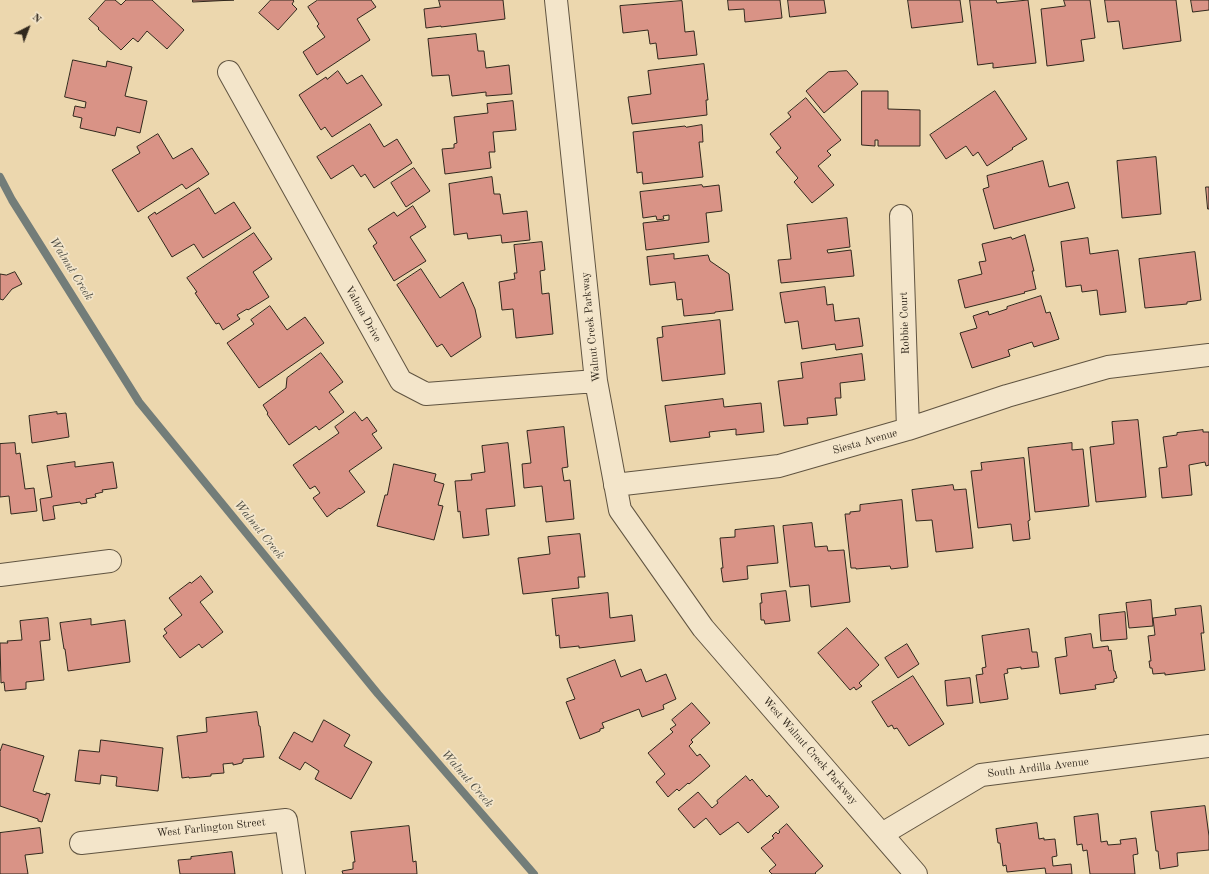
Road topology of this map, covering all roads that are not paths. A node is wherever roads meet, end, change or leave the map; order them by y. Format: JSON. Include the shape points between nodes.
{"nodes":[{"id":1,"x":556,"y":0,"type":"edge"},
{"id":2,"x":229,"y":72,"type":"dead end"},
{"id":3,"x":901,"y":216,"type":"dead end"},
{"id":4,"x":1209,"y":355,"type":"edge"},
{"id":5,"x":596,"y":381,"type":"junction"},
{"id":6,"x":908,"y":429,"type":"junction"},
{"id":7,"x":615,"y":485,"type":"junction"},
{"id":8,"x":110,"y":561,"type":"dead end"},
{"id":9,"x":0,"y":574,"type":"edge"},
{"id":10,"x":704,"y":628,"type":"joint"},
{"id":11,"x":1209,"y":746,"type":"edge"},
{"id":12,"x":882,"y":834,"type":"junction"},
{"id":13,"x":81,"y":843,"type":"dead end"},
{"id":14,"x":294,"y":874,"type":"edge"},
{"id":15,"x":916,"y":874,"type":"edge"}],
"edges":[{"from":1,"to":5,"type":"street","name":"Walnut Creek Parkway"},
{"from":2,"to":5,"type":"street","name":"Valona Drive","via":[[401,382],[426,394]]},
{"from":3,"to":6,"type":"street","name":"Robbie Court"},
{"from":4,"to":6,"type":"street","name":"Siesta Avenue","via":[[1108,367],[1007,396]]},
{"from":5,"to":7,"type":"street","name":"Walnut Creek Parkway"},
{"from":6,"to":7,"type":"street","name":"Siesta Avenue","via":[[779,466]]},
{"from":7,"to":10,"type":"street","name":"Walnut Creek Parkway","via":[[620,510]]},
{"from":8,"to":9,"type":"street"},
{"from":10,"to":12,"type":"street","name":"West Walnut Creek Parkway"},
{"from":11,"to":12,"type":"street","name":"South Ardilla Avenue","via":[[981,775]]},
{"from":12,"to":15,"type":"street","name":"West Walnut Creek Parkway"},
{"from":13,"to":14,"type":"street","name":"West Farlington Street","via":[[286,820]]}]}
